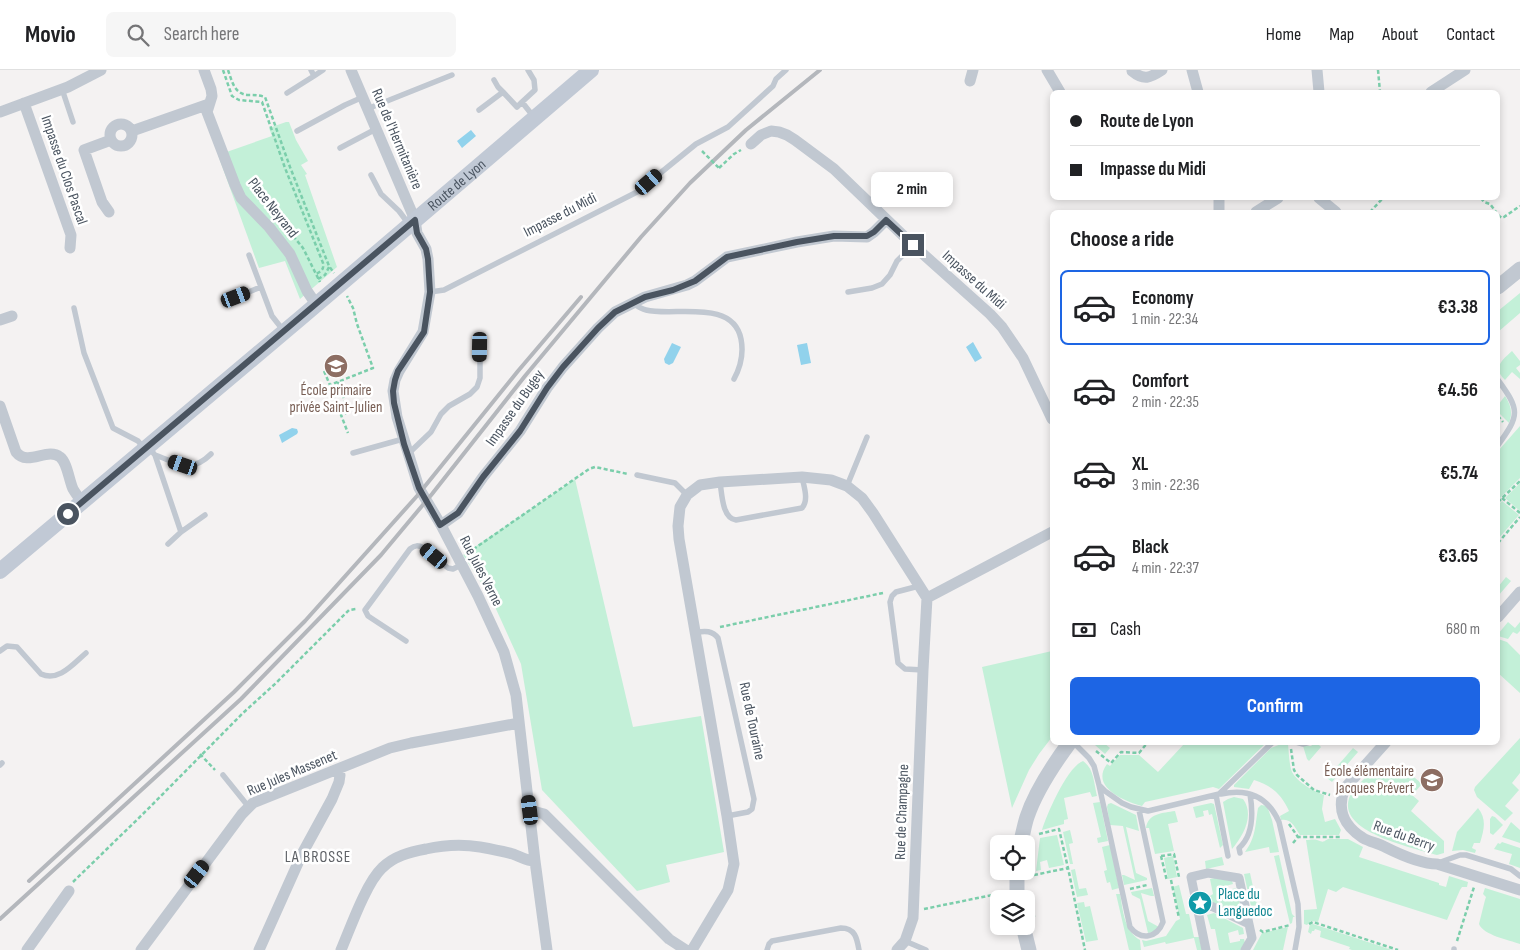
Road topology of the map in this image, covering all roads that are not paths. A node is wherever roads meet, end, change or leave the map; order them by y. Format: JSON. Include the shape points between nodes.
{"nodes":[{"id":1,"x":101,"y":70,"type":"edge"},
{"id":2,"x":204,"y":70,"type":"edge"},
{"id":3,"x":323,"y":70,"type":"edge"},
{"id":4,"x":351,"y":70,"type":"edge"},
{"id":5,"x":528,"y":70,"type":"edge"},
{"id":6,"x":591,"y":70,"type":"edge"},
{"id":7,"x":786,"y":70,"type":"edge"},
{"id":8,"x":1047,"y":70,"type":"edge"},
{"id":9,"x":1162,"y":70,"type":"edge"},
{"id":10,"x":1192,"y":70,"type":"edge"},
{"id":11,"x":1317,"y":70,"type":"edge"},
{"id":12,"x":1447,"y":70,"type":"edge"},
{"id":13,"x":1132,"y":71,"type":"edge"},
{"id":14,"x":1464,"y":71,"type":"edge"},
{"id":15,"x":313,"y":73,"type":"edge"},
{"id":16,"x":452,"y":75,"type":"dead end"},
{"id":17,"x":494,"y":80,"type":"dead end"},
{"id":18,"x":1444,"y":84,"type":"junction"},
{"id":19,"x":62,"y":89,"type":"junction"},
{"id":20,"x":1059,"y":90,"type":"edge"},
{"id":21,"x":1197,"y":90,"type":"edge"},
{"id":22,"x":1319,"y":90,"type":"edge"},
{"id":23,"x":1434,"y":90,"type":"edge"},
{"id":24,"x":503,"y":92,"type":"junction"},
{"id":25,"x":287,"y":93,"type":"dead end"},
{"id":26,"x":363,"y":97,"type":"junction"},
{"id":27,"x":522,"y":102,"type":"junction"},
{"id":28,"x":24,"y":103,"type":"junction"},
{"id":29,"x":210,"y":104,"type":"junction"},
{"id":30,"x":368,"y":108,"type":"junction"},
{"id":31,"x":479,"y":110,"type":"dead end"},
{"id":32,"x":0,"y":112,"type":"edge"},
{"id":33,"x":535,"y":118,"type":"junction"},
{"id":34,"x":73,"y":122,"type":"dead end"},
{"id":35,"x":376,"y":129,"type":"junction"},
{"id":36,"x":132,"y":131,"type":"junction"},
{"id":37,"x":297,"y":131,"type":"dead end"},
{"id":38,"x":111,"y":140,"type":"junction"},
{"id":39,"x":751,"y":144,"type":"dead end"},
{"id":40,"x":340,"y":148,"type":"dead end"},
{"id":41,"x":370,"y":175,"type":"dead end"},
{"id":42,"x":1275,"y":200,"type":"edge"},
{"id":43,"x":1321,"y":200,"type":"edge"},
{"id":44,"x":1259,"y":210,"type":"edge"},
{"id":45,"x":1334,"y":210,"type":"edge"},
{"id":46,"x":109,"y":212,"type":"dead end"},
{"id":47,"x":886,"y":220,"type":"junction"},
{"id":48,"x":412,"y":222,"type":"junction"},
{"id":49,"x":913,"y":245,"type":"junction"},
{"id":50,"x":70,"y":248,"type":"dead end"},
{"id":51,"x":249,"y":255,"type":"dead end"},
{"id":52,"x":1520,"y":269,"type":"edge"},
{"id":53,"x":1500,"y":285,"type":"edge"},
{"id":54,"x":261,"y":287,"type":"junction"},
{"id":55,"x":430,"y":292,"type":"junction"},
{"id":56,"x":848,"y":292,"type":"dead end"},
{"id":57,"x":236,"y":297,"type":"dead end"},
{"id":58,"x":633,"y":303,"type":"junction"},
{"id":59,"x":316,"y":304,"type":"junction"},
{"id":60,"x":74,"y":308,"type":"dead end"},
{"id":61,"x":12,"y":316,"type":"dead end"},
{"id":62,"x":0,"y":320,"type":"edge"},
{"id":63,"x":284,"y":332,"type":"junction"},
{"id":64,"x":480,"y":347,"type":"dead end"},
{"id":65,"x":734,"y":380,"type":"dead end"},
{"id":66,"x":1500,"y":382,"type":"edge"},
{"id":67,"x":0,"y":406,"type":"edge"},
{"id":68,"x":1050,"y":415,"type":"edge"},
{"id":69,"x":867,"y":437,"type":"dead end"},
{"id":70,"x":403,"y":439,"type":"junction"},
{"id":71,"x":1500,"y":443,"type":"edge"},
{"id":72,"x":149,"y":450,"type":"junction"},
{"id":73,"x":211,"y":454,"type":"dead end"},
{"id":74,"x":354,"y":454,"type":"dead end"},
{"id":75,"x":408,"y":454,"type":"junction"},
{"id":76,"x":637,"y":475,"type":"road end"},
{"id":77,"x":802,"y":477,"type":"junction"},
{"id":78,"x":720,"y":482,"type":"junction"},
{"id":79,"x":847,"y":486,"type":"junction"},
{"id":80,"x":687,"y":495,"type":"junction"},
{"id":81,"x":82,"y":502,"type":"junction"},
{"id":82,"x":205,"y":515,"type":"dead end"},
{"id":83,"x":440,"y":525,"type":"junction"},
{"id":84,"x":181,"y":532,"type":"junction"},
{"id":85,"x":1050,"y":533,"type":"edge"},
{"id":86,"x":168,"y":544,"type":"dead end"},
{"id":87,"x":460,"y":562,"type":"junction"},
{"id":88,"x":0,"y":571,"type":"edge"},
{"id":89,"x":919,"y":586,"type":"junction"},
{"id":90,"x":1520,"y":592,"type":"edge"},
{"id":91,"x":927,"y":598,"type":"junction"},
{"id":92,"x":1500,"y":615,"type":"edge"},
{"id":93,"x":696,"y":632,"type":"junction"},
{"id":94,"x":406,"y":641,"type":"dead end"},
{"id":95,"x":0,"y":651,"type":"edge"},
{"id":96,"x":86,"y":653,"type":"dead end"},
{"id":97,"x":923,"y":670,"type":"junction"},
{"id":98,"x":519,"y":723,"type":"junction"},
{"id":99,"x":1069,"y":745,"type":"edge"},
{"id":100,"x":1075,"y":745,"type":"edge"},
{"id":101,"x":1270,"y":745,"type":"edge"},
{"id":102,"x":1383,"y":745,"type":"edge"},
{"id":103,"x":338,"y":770,"type":"junction"},
{"id":104,"x":222,"y":775,"type":"road end"},
{"id":105,"x":1099,"y":785,"type":"junction"},
{"id":106,"x":1250,"y":794,"type":"junction"},
{"id":107,"x":1217,"y":795,"type":"junction"},
{"id":108,"x":248,"y":806,"type":"junction"},
{"id":109,"x":530,"y":810,"type":"junction"},
{"id":110,"x":1139,"y":810,"type":"junction"},
{"id":111,"x":727,"y":816,"type":"junction"},
{"id":112,"x":1027,"y":835,"type":"edge"},
{"id":113,"x":1240,"y":853,"type":"dead end"},
{"id":114,"x":1228,"y":856,"type":"dead end"},
{"id":115,"x":535,"y":861,"type":"junction"},
{"id":116,"x":1437,"y":864,"type":"junction"},
{"id":117,"x":1520,"y":876,"type":"edge"},
{"id":118,"x":1520,"y":890,"type":"edge"},
{"id":119,"x":69,"y":891,"type":"road end"},
{"id":120,"x":1198,"y":909,"type":"junction"},
{"id":121,"x":1249,"y":924,"type":"junction"},
{"id":122,"x":901,"y":946,"type":"edge"},
{"id":123,"x":28,"y":950,"type":"edge"},
{"id":124,"x":141,"y":950,"type":"edge"},
{"id":125,"x":259,"y":950,"type":"edge"},
{"id":126,"x":341,"y":950,"type":"edge"},
{"id":127,"x":547,"y":950,"type":"edge"},
{"id":128,"x":686,"y":950,"type":"edge"},
{"id":129,"x":692,"y":950,"type":"edge"},
{"id":130,"x":767,"y":950,"type":"edge"},
{"id":131,"x":859,"y":950,"type":"edge"},
{"id":132,"x":926,"y":950,"type":"edge"},
{"id":133,"x":1206,"y":950,"type":"edge"},
{"id":134,"x":1245,"y":950,"type":"edge"},
{"id":135,"x":1294,"y":950,"type":"edge"}],
"edges":[{"from":1,"to":19,"type":"street"},
{"from":2,"to":29,"type":"street","name":"Place Neyrand","via":[[211,89]]},
{"from":3,"to":15,"type":"lane"},
{"from":4,"to":26,"type":"street","name":"Rue de l'Hermitanière"},
{"from":5,"to":27,"type":"lane","via":[[535,90]]},
{"from":6,"to":33,"type":"main road","name":"Route de Lyon"},
{"from":7,"to":55,"type":"lane","name":"Impasse du Midi","via":[[728,127],[696,144],[637,192],[444,290]]},
{"from":8,"to":20,"type":"street"},
{"from":9,"to":13,"type":"street","via":[[1145,78]]},
{"from":10,"to":21,"type":"street"},
{"from":11,"to":22,"type":"street"},
{"from":12,"to":18,"type":"street"},
{"from":14,"to":18,"type":"street"},
{"from":15,"to":25,"type":"lane"},
{"from":16,"to":30,"type":"lane"},
{"from":17,"to":24,"type":"lane"},
{"from":18,"to":23,"type":"street"},
{"from":19,"to":28,"type":"street"},
{"from":19,"to":34,"type":"lane"},
{"from":24,"to":27,"type":"lane","via":[[517,107]]},
{"from":24,"to":31,"type":"lane"},
{"from":26,"to":30,"type":"street","name":"Rue de l'Hermitanière"},
{"from":26,"to":37,"type":"lane"},
{"from":27,"to":33,"type":"lane"},
{"from":28,"to":32,"type":"street"},
{"from":28,"to":50,"type":"street","name":"Impasse du Clos Pascal","via":[[71,235]]},
{"from":29,"to":36,"type":"street"},
{"from":29,"to":59,"type":"street","name":"Place Neyrand","via":[[207,112],[241,198],[290,254]]},
{"from":30,"to":35,"type":"street","name":"Rue de l'Hermitanière"},
{"from":33,"to":48,"type":"main road","name":"Route de Lyon"},
{"from":35,"to":40,"type":"lane"},
{"from":35,"to":48,"type":"street","name":"Rue de l'Hermitanière"},
{"from":36,"to":38,"type":"street","via":[[132,138],[127,144],[120,146]]},
{"from":36,"to":38,"type":"street","via":[[127,125],[116,125],[111,129]]},
{"from":38,"to":46,"type":"street","via":[[84,150],[102,202]]},
{"from":39,"to":47,"type":"street","name":"Impasse du Midi","via":[[761,134],[771,131],[787,134],[834,169]]},
{"from":41,"to":48,"type":"lane","via":[[381,194]]},
{"from":42,"to":44,"type":"street"},
{"from":43,"to":45,"type":"street"},
{"from":47,"to":49,"type":"street","name":"Impasse du Midi"},
{"from":47,"to":58,"type":"street","name":"Impasse du Bugey","via":[[867,236],[824,238],[731,256],[695,281]]},
{"from":48,"to":55,"type":"street","name":"Rue Jules Verne","via":[[426,249]]},
{"from":48,"to":59,"type":"main road","name":"Route de Lyon","via":[[344,290]]},
{"from":49,"to":56,"type":"lane","via":[[897,261],[882,284]]},
{"from":49,"to":68,"type":"street","name":"Impasse du Midi","via":[[1002,327],[1023,358]]},
{"from":51,"to":54,"type":"lane"},
{"from":52,"to":53,"type":"street"},
{"from":54,"to":57,"type":"lane"},
{"from":54,"to":63,"type":"lane","via":[[274,320]]},
{"from":55,"to":70,"type":"street","name":"Rue Jules Verne","via":[[424,332],[395,380],[394,403]]},
{"from":58,"to":65,"type":"lane","via":[[646,310],[702,312],[729,320],[738,329],[742,347]]},
{"from":58,"to":83,"type":"street","name":"Impasse du Bugey","via":[[608,318],[563,367],[462,508]]},
{"from":59,"to":63,"type":"main road","name":"Route de Lyon"},
{"from":60,"to":72,"type":"lane","via":[[84,353],[113,428]]},
{"from":61,"to":62,"type":"street"},
{"from":63,"to":72,"type":"main road","name":"Route de Lyon"},
{"from":64,"to":75,"type":"lane","via":[[477,386],[449,406],[431,432]]},
{"from":66,"to":71,"type":"lane","via":[[1517,404],[1519,413],[1512,430]]},
{"from":67,"to":81,"type":"street","via":[[20,457],[58,455]]},
{"from":69,"to":79,"type":"lane"},
{"from":70,"to":74,"type":"lane"},
{"from":70,"to":75,"type":"street","name":"Rue Jules Verne"},
{"from":72,"to":73,"type":"lane","via":[[192,466]]},
{"from":72,"to":81,"type":"main road","name":"Route de Lyon"},
{"from":72,"to":84,"type":"lane"},
{"from":75,"to":83,"type":"street","name":"Rue Jules Verne","via":[[419,488]]},
{"from":76,"to":80,"type":"lane","via":[[675,483]]},
{"from":77,"to":78,"type":"street"},
{"from":77,"to":78,"type":"lane","via":[[806,502],[802,508],[736,520],[726,514]]},
{"from":77,"to":79,"type":"street","via":[[831,480]]},
{"from":78,"to":80,"type":"street","via":[[700,485]]},
{"from":79,"to":89,"type":"street","via":[[873,513]]},
{"from":80,"to":93,"type":"street","via":[[680,507],[678,526]]},
{"from":81,"to":88,"type":"main road","name":"Route de Lyon"},
{"from":82,"to":84,"type":"lane"},
{"from":83,"to":87,"type":"street","name":"Rue Jules Verne"},
{"from":84,"to":86,"type":"lane"},
{"from":85,"to":91,"type":"street"},
{"from":87,"to":94,"type":"lane","via":[[450,569],[424,548],[413,546],[365,610],[368,616]]},
{"from":87,"to":98,"type":"street","name":"Rue Jules Verne","via":[[504,652],[515,686]]},
{"from":89,"to":91,"type":"street"},
{"from":89,"to":97,"type":"lane","via":[[896,592],[890,606],[898,663],[905,668]]},
{"from":90,"to":92,"type":"street"},
{"from":91,"to":97,"type":"street","name":"Rue de Champagne"},
{"from":93,"to":111,"type":"street"},
{"from":93,"to":111,"type":"lane","name":"Rue de Touraine","via":[[714,633],[720,643],[754,799],[748,812]]},
{"from":95,"to":96,"type":"lane","via":[[7,646],[17,647],[46,676],[60,674]]},
{"from":97,"to":122,"type":"street","name":"Rue de Champagne","via":[[913,918]]},
{"from":98,"to":103,"type":"street","name":"Rue Jules Massenet","via":[[390,748]]},
{"from":98,"to":109,"type":"street","name":"Rue Jules Verne"},
{"from":99,"to":112,"type":"street","via":[[1041,785],[1028,816]]},
{"from":100,"to":105,"type":"lane","via":[[1094,766]]},
{"from":101,"to":107,"type":"lane"},
{"from":102,"to":116,"type":"street","name":"Rue du Berry","via":[[1345,788],[1341,796],[1342,814],[1363,838],[1392,851]]},
{"from":103,"to":108,"type":"street","name":"Rue Jules Massenet"},
{"from":103,"to":125,"type":"street","via":[[339,782]]},
{"from":104,"to":108,"type":"lane"},
{"from":105,"to":110,"type":"lane","via":[[1122,803]]},
{"from":105,"to":110,"type":"lane","via":[[1130,927],[1141,936],[1157,933],[1163,922]]},
{"from":106,"to":107,"type":"lane","via":[[1233,791]]},
{"from":106,"to":113,"type":"lane","via":[[1252,820],[1247,839],[1239,848]]},
{"from":106,"to":135,"type":"lane","via":[[1274,811],[1279,822],[1298,904]]},
{"from":107,"to":110,"type":"lane","via":[[1148,811]]},
{"from":107,"to":114,"type":"lane"},
{"from":108,"to":124,"type":"street","name":"Rue Jules Massenet"},
{"from":109,"to":115,"type":"street","name":"Rue Jules Verne"},
{"from":109,"to":128,"type":"street","via":[[544,814],[669,939]]},
{"from":111,"to":129,"type":"street","via":[[734,864],[732,876],[728,890]]},
{"from":115,"to":126,"type":"street","via":[[469,845],[442,846],[396,857],[381,869],[369,886]]},
{"from":115,"to":127,"type":"street","name":"Rue Jules Verne"},
{"from":116,"to":117,"type":"lane","via":[[1466,855],[1511,869]]},
{"from":116,"to":118,"type":"street","name":"Rue du Berry"},
{"from":119,"to":123,"type":"street"},
{"from":120,"to":121,"type":"street","via":[[1211,906]]},
{"from":120,"to":121,"type":"street","via":[[1191,877],[1208,874],[1239,878]]},
{"from":120,"to":133,"type":"street"},
{"from":121,"to":134,"type":"street","via":[[1252,938]]},
{"from":122,"to":132,"type":"lane"},
{"from":130,"to":131,"type":"lane","via":[[772,941],[841,928],[855,934]]}]}
